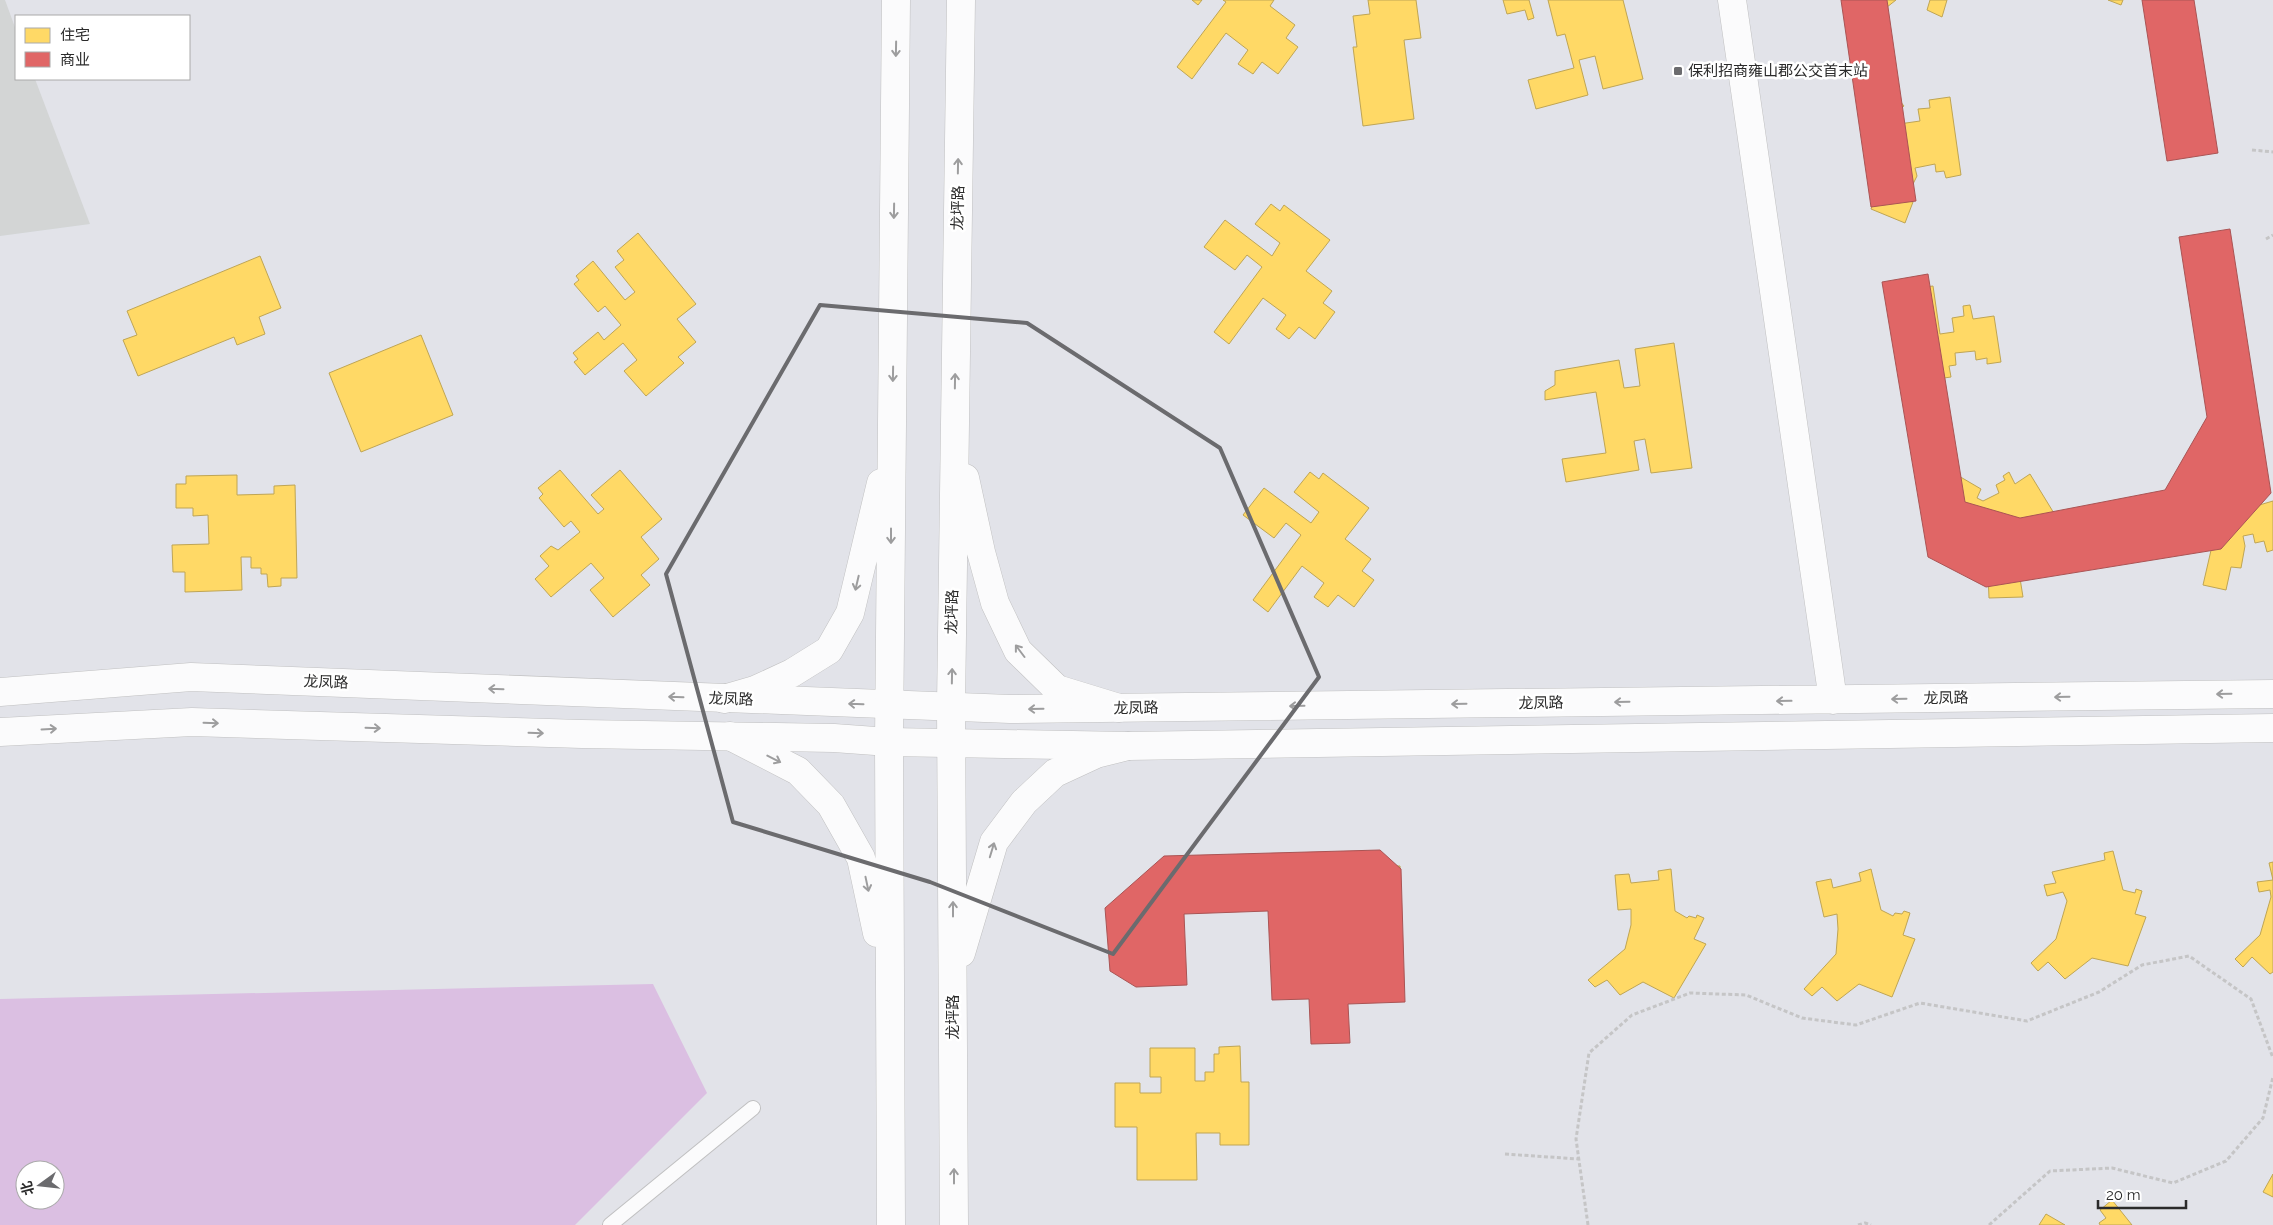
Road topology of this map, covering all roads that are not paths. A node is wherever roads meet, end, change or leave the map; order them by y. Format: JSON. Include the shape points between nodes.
{"nodes":[{"id":1,"x":896,"y":0,"type":"edge"},
{"id":2,"x":961,"y":0,"type":"edge"},
{"id":3,"x":1732,"y":0,"type":"edge"},
{"id":4,"x":955,"y":430,"type":"junction"},
{"id":5,"x":892,"y":433,"type":"junction"},
{"id":6,"x":0,"y":692,"type":"edge"},
{"id":7,"x":2273,"y":694,"type":"edge"},
{"id":8,"x":724,"y":699,"type":"junction"},
{"id":9,"x":1833,"y":700,"type":"junction"},
{"id":10,"x":890,"y":705,"type":"junction"},
{"id":11,"x":951,"y":706,"type":"junction"},
{"id":12,"x":1119,"y":708,"type":"junction"},
{"id":13,"x":2273,"y":728,"type":"edge"},
{"id":14,"x":0,"y":732,"type":"edge"},
{"id":15,"x":730,"y":736,"type":"junction"},
{"id":16,"x":889,"y":742,"type":"junction"},
{"id":17,"x":952,"y":743,"type":"junction"},
{"id":18,"x":1128,"y":746,"type":"junction"},
{"id":19,"x":953,"y":980,"type":"junction"},
{"id":20,"x":889,"y":989,"type":"junction"},
{"id":21,"x":753,"y":1108,"type":"dead end"},
{"id":22,"x":610,"y":1225,"type":"edge"},
{"id":23,"x":891,"y":1225,"type":"edge"},
{"id":24,"x":954,"y":1225,"type":"edge"}],
"edges":[{"from":1,"to":5,"type":"street","one_way":true},
{"from":4,"to":2,"type":"street","name":"龙坪路","one_way":true},
{"from":3,"to":9,"type":"street"},
{"from":11,"to":4,"type":"street","name":"龙坪路","one_way":true},
{"from":12,"to":4,"type":"street","one_way":true,"via":[[1058,689],[1018,651],[995,603]]},
{"from":5,"to":8,"type":"street","one_way":true,"via":[[850,613],[829,650],[792,673],[755,690]]},
{"from":5,"to":10,"type":"street","one_way":true},
{"from":8,"to":6,"type":"street","name":"龙凤路","one_way":true,"via":[[191,677]]},
{"from":7,"to":9,"type":"street","name":"龙凤路","one_way":true},
{"from":10,"to":8,"type":"street","name":"龙凤路","one_way":true},
{"from":9,"to":12,"type":"street","name":"龙凤路","one_way":true},
{"from":10,"to":11,"type":"street","name":"龙凤路"},
{"from":10,"to":16,"type":"street"},
{"from":12,"to":11,"type":"street","name":"龙凤路","one_way":true},
{"from":11,"to":17,"type":"street","name":"龙坪路"},
{"from":13,"to":18,"type":"street"},
{"from":14,"to":15,"type":"street","one_way":true,"via":[[192,722]]},
{"from":15,"to":16,"type":"street"},
{"from":15,"to":20,"type":"street","one_way":true,"via":[[798,771],[831,805],[861,858]]},
{"from":16,"to":17,"type":"street"},
{"from":16,"to":20,"type":"street"},
{"from":17,"to":18,"type":"street"},
{"from":19,"to":17,"type":"street","name":"龙坪路","one_way":true},
{"from":19,"to":18,"type":"street","one_way":true,"via":[[994,842],[1024,802],[1055,773],[1096,754]]},
{"from":24,"to":19,"type":"street","name":"龙坪路","one_way":true},
{"from":20,"to":23,"type":"street"},
{"from":21,"to":22,"type":"lane"}]}
